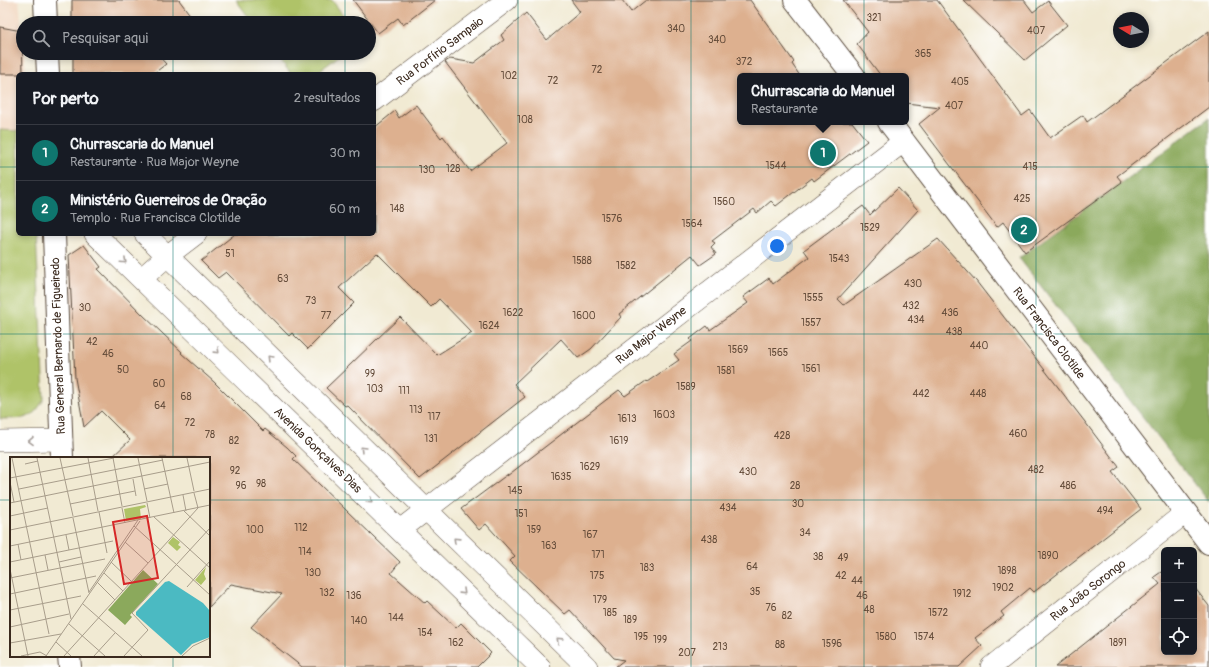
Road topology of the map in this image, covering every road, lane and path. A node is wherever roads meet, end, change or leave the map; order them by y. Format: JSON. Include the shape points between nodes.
{"nodes":[{"id":1,"x":45,"y":0,"type":"edge"},
{"id":2,"x":507,"y":0,"type":"edge"},
{"id":3,"x":795,"y":0,"type":"edge"},
{"id":4,"x":46,"y":16,"type":"edge"},
{"id":5,"x":47,"y":60,"type":"edge"},
{"id":6,"x":48,"y":72,"type":"edge"},
{"id":7,"x":852,"y":73,"type":"edge"},
{"id":8,"x":376,"y":99,"type":"edge"},
{"id":9,"x":891,"y":125,"type":"edge"},
{"id":10,"x":904,"y":141,"type":"junction"},
{"id":11,"x":54,"y":236,"type":"edge"},
{"id":12,"x":97,"y":236,"type":"edge"},
{"id":13,"x":147,"y":236,"type":"edge"},
{"id":14,"x":193,"y":236,"type":"edge"},
{"id":15,"x":167,"y":256,"type":"junction"},
{"id":16,"x":142,"y":278,"type":"junction"},
{"id":17,"x":0,"y":441,"type":"edge"},
{"id":18,"x":62,"y":449,"type":"edge"},
{"id":19,"x":424,"y":509,"type":"junction"},
{"id":20,"x":1185,"y":513,"type":"junction"},
{"id":21,"x":400,"y":530,"type":"junction"},
{"id":22,"x":1209,"y":543,"type":"edge"},
{"id":23,"x":69,"y":657,"type":"edge"},
{"id":24,"x":70,"y":667,"type":"edge"},
{"id":25,"x":540,"y":667,"type":"edge"},
{"id":26,"x":587,"y":667,"type":"edge"},
{"id":27,"x":991,"y":667,"type":"edge"}],
"edges":[{"from":1,"to":4,"type":"street"},
{"from":2,"to":8,"type":"street","name":"Rua Porfírio Sampaio"},
{"from":3,"to":7,"type":"street"},
{"from":5,"to":6,"type":"street"},
{"from":9,"to":10,"type":"street","name":"Rua Francisca Clotilde"},
{"from":10,"to":19,"type":"street","name":"Rua Major Weyne"},
{"from":10,"to":20,"type":"street","name":"Rua Francisca Clotilde"},
{"from":11,"to":18,"type":"street","name":"Rua General Bernardo de Figueiredo"},
{"from":12,"to":16,"type":"street","name":"Avenida Gonçalves Dias","one_way":true},
{"from":13,"to":15,"type":"street"},
{"from":14,"to":15,"type":"street"},
{"from":15,"to":16,"type":"street"},
{"from":19,"to":15,"type":"street","one_way":true},
{"from":16,"to":21,"type":"street","name":"Avenida Gonçalves Dias","one_way":true},
{"from":18,"to":17,"type":"street","one_way":true},
{"from":19,"to":21,"type":"street","name":"Rua Major Weyne"},
{"from":26,"to":19,"type":"street","one_way":true},
{"from":20,"to":22,"type":"street","name":"Rua Francisca Clotilde"},
{"from":20,"to":27,"type":"street","name":"Rua João Sorongo"},
{"from":21,"to":25,"type":"street","name":"Avenida Gonçalves Dias","one_way":true},
{"from":23,"to":24,"type":"street"}]}
